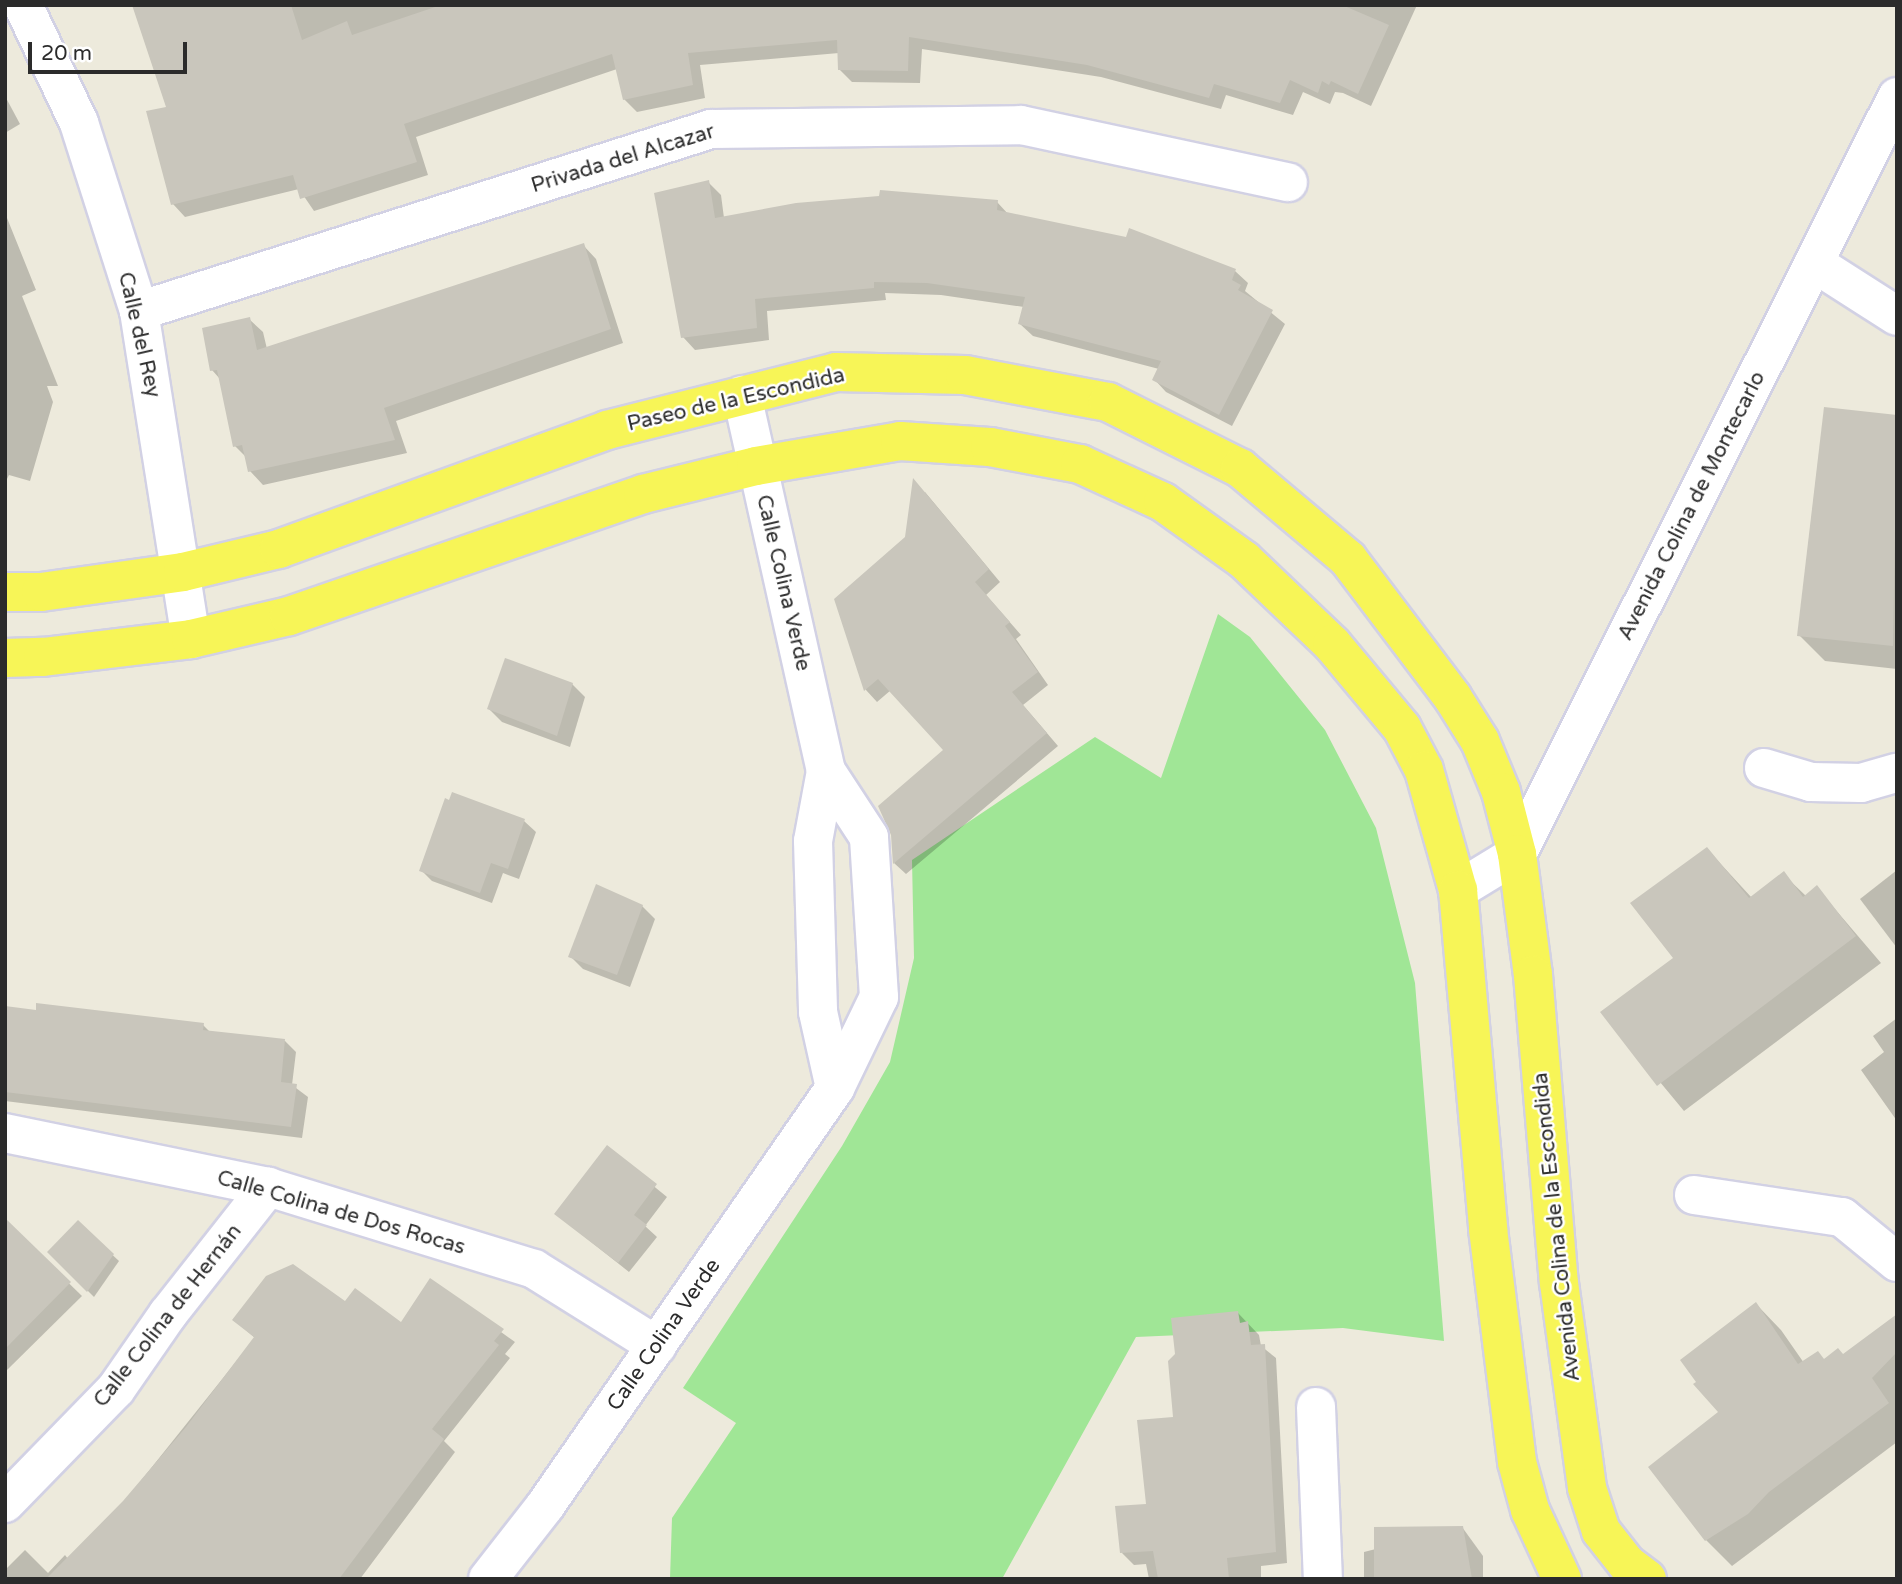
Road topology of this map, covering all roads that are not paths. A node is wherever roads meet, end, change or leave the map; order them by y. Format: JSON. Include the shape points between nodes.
{"nodes":[{"id":1,"x":23,"y":5,"type":"edge"},
{"id":2,"x":1897,"y":97,"type":"edge"},
{"id":3,"x":1288,"y":183,"type":"dead end"},
{"id":4,"x":1814,"y":263,"type":"junction"},
{"id":5,"x":139,"y":311,"type":"junction"},
{"id":6,"x":1897,"y":316,"type":"edge"},
{"id":7,"x":742,"y":395,"type":"junction"},
{"id":8,"x":756,"y":466,"type":"junction"},
{"id":9,"x":183,"y":572,"type":"junction"},
{"id":10,"x":5,"y":592,"type":"edge"},
{"id":11,"x":191,"y":639,"type":"junction"},
{"id":12,"x":5,"y":658,"type":"edge"},
{"id":13,"x":1764,"y":768,"type":"dead end"},
{"id":14,"x":826,"y":771,"type":"junction"},
{"id":15,"x":1897,"y":773,"type":"edge"},
{"id":16,"x":1517,"y":854,"type":"junction"},
{"id":17,"x":1458,"y":890,"type":"junction"},
{"id":18,"x":835,"y":1088,"type":"junction"},
{"id":19,"x":5,"y":1133,"type":"edge"},
{"id":20,"x":268,"y":1187,"type":"junction"},
{"id":21,"x":1694,"y":1195,"type":"dead end"},
{"id":22,"x":1897,"y":1262,"type":"edge"},
{"id":23,"x":657,"y":1346,"type":"junction"},
{"id":24,"x":1316,"y":1407,"type":"dead end"},
{"id":25,"x":5,"y":1503,"type":"edge"},
{"id":26,"x":1629,"y":1574,"type":"edge"},
{"id":27,"x":488,"y":1579,"type":"edge"},
{"id":28,"x":1323,"y":1579,"type":"edge"},
{"id":29,"x":1562,"y":1579,"type":"edge"}],
"edges":[{"from":1,"to":5,"type":"street","name":"Calle del Rey","via":[[79,123]]},
{"from":2,"to":4,"type":"street","name":"Avenida Colina de Montecarlo"},
{"from":3,"to":5,"type":"street","name":"Privada del Alcazar","via":[[1021,125],[711,129]]},
{"from":4,"to":6,"type":"street"},
{"from":4,"to":16,"type":"street","name":"Avenida Colina de Montecarlo"},
{"from":5,"to":9,"type":"street","name":"Calle del Rey"},
{"from":7,"to":8,"type":"street","name":"Calle Colina Verde"},
{"from":7,"to":9,"type":"main road","name":"Paseo de la Escondida","via":[[607,430],[279,549]]},
{"from":7,"to":16,"type":"main road","name":"Paseo de la Escondida","via":[[836,372],[965,375],[1108,402],[1240,468],[1348,559],[1453,698],[1480,741],[1501,792]]},
{"from":8,"to":11,"type":"main road","via":[[643,494],[289,617]]},
{"from":8,"to":14,"type":"street","name":"Calle Colina Verde"},
{"from":8,"to":17,"type":"main road","via":[[900,441],[990,447],[1080,464],[1163,502],[1262,578],[1332,644],[1402,728],[1424,770]]},
{"from":9,"to":10,"type":"main road","name":"Paseo de la Escondida","via":[[41,592]]},
{"from":9,"to":11,"type":"street","name":"Calle del Rey"},
{"from":11,"to":12,"type":"main road"},
{"from":13,"to":15,"type":"street","via":[[1811,782],[1861,783]]},
{"from":14,"to":18,"type":"street","name":"Calle Colina Verde","via":[[813,841],[818,1012]]},
{"from":14,"to":18,"type":"street","name":"Calle Colina Verde","via":[[869,837],[877,916],[878,998]]},
{"from":16,"to":17,"type":"street"},
{"from":16,"to":26,"type":"main road","name":"Avenida Colina de la Escondida","via":[[1533,975],[1559,1283],[1587,1488],[1601,1531]]},
{"from":17,"to":29,"type":"main road","via":[[1505,1383],[1530,1510]]},
{"from":18,"to":23,"type":"street","name":"Calle Colina Verde"},
{"from":19,"to":20,"type":"street","name":"Calle Colina de Dos Rocas"},
{"from":20,"to":23,"type":"street","name":"Calle Colina de Dos Rocas","via":[[534,1269]]},
{"from":20,"to":25,"type":"street","name":"Calle Colina de Hernán","via":[[168,1314],[116,1390]]},
{"from":21,"to":22,"type":"street","via":[[1842,1217]]},
{"from":23,"to":27,"type":"street","name":"Calle Colina Verde"},
{"from":24,"to":28,"type":"street"}]}
